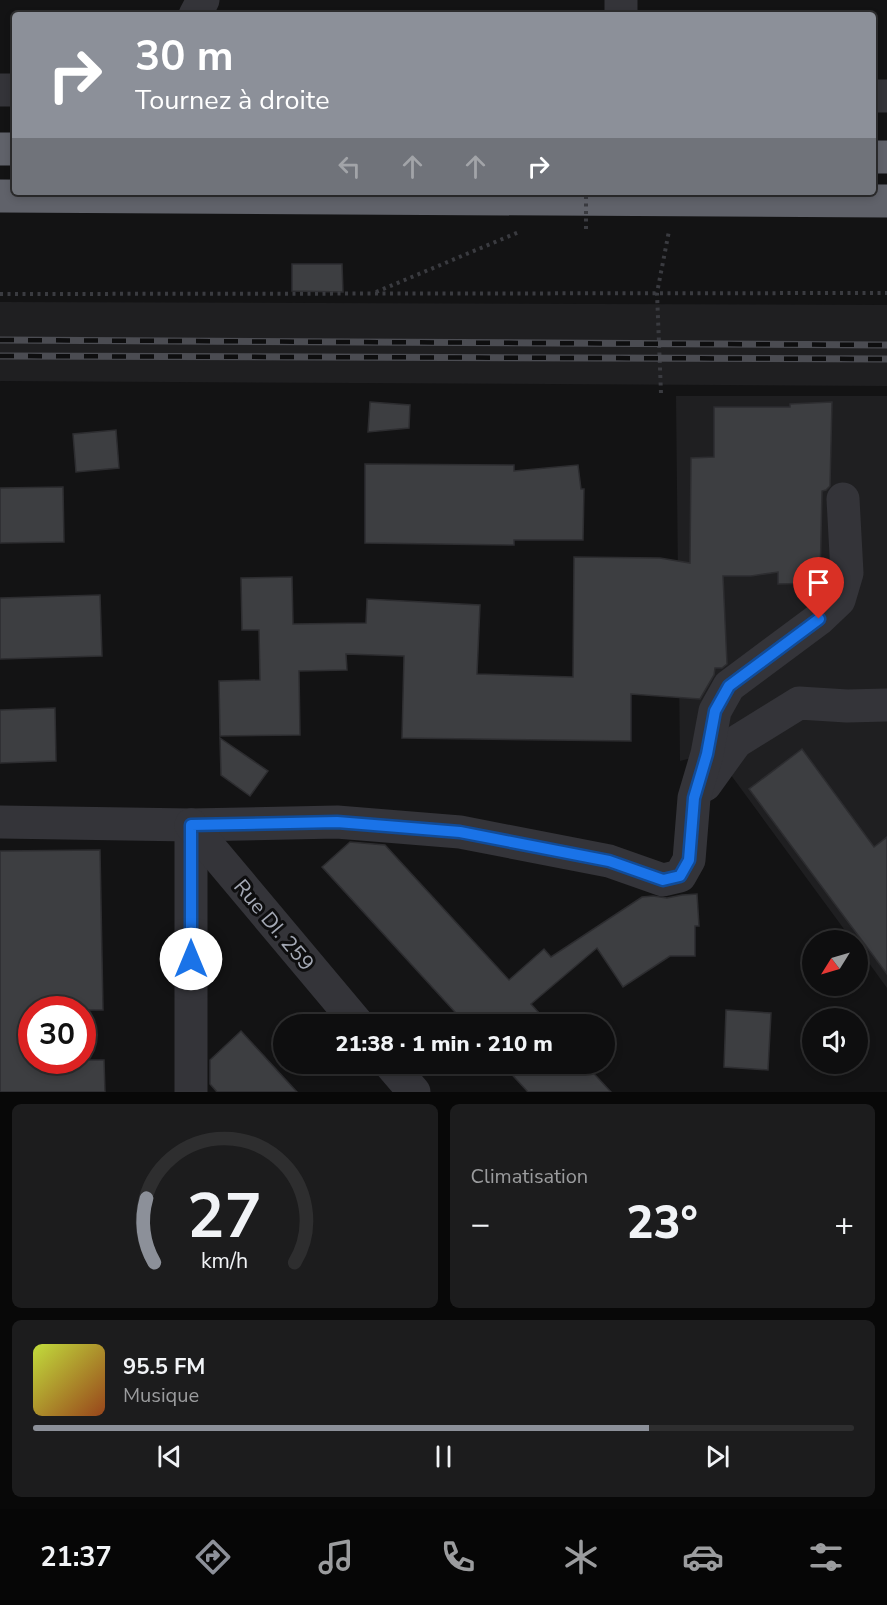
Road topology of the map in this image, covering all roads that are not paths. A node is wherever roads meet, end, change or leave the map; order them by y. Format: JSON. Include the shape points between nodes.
{"nodes":[{"id":1,"x":0,"y":196,"type":"edge"},
{"id":2,"x":887,"y":201,"type":"edge"},
{"id":3,"x":843,"y":499,"type":"dead end"},
{"id":4,"x":887,"y":705,"type":"edge"},
{"id":5,"x":694,"y":798,"type":"junction"},
{"id":6,"x":0,"y":822,"type":"edge"},
{"id":7,"x":191,"y":825,"type":"junction"},
{"id":8,"x":350,"y":1014,"type":"edge"},
{"id":9,"x":399,"y":1074,"type":"edge"},
{"id":10,"x":191,"y":1092,"type":"edge"},
{"id":11,"x":414,"y":1092,"type":"edge"}],
"edges":[{"from":1,"to":2,"type":"highway"},
{"from":3,"to":5,"type":"street","via":[[847,573],[839,600],[729,686],[715,711]]},
{"from":4,"to":5,"type":"street","via":[[799,703],[736,742]]},
{"from":5,"to":7,"type":"street","via":[[689,860],[680,876],[663,880],[609,861],[460,832],[337,822]]},
{"from":6,"to":7,"type":"street"},
{"from":7,"to":8,"type":"street","name":"Rue DI. 259"},
{"from":7,"to":10,"type":"street"},
{"from":9,"to":11,"type":"street"}]}
